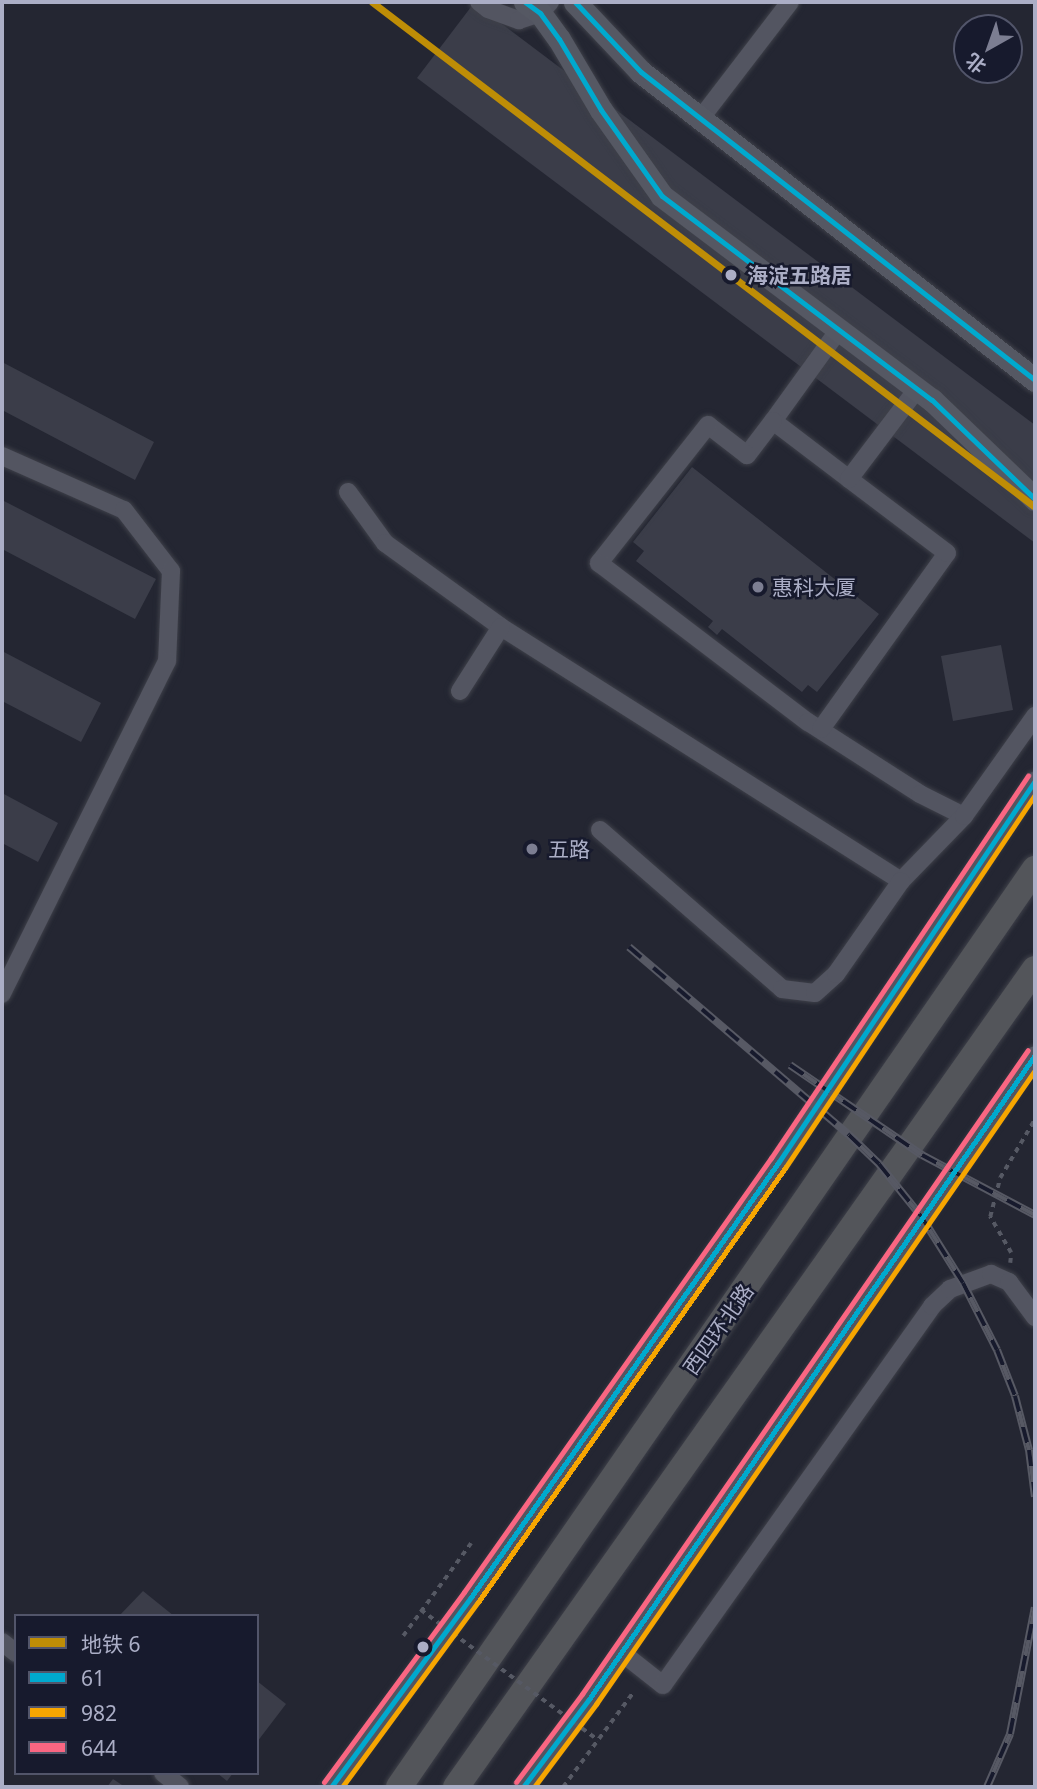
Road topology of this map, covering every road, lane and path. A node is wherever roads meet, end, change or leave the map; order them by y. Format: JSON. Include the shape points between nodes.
{"nodes":[{"id":1,"x":479,"y":2,"type":"edge"},
{"id":2,"x":575,"y":2,"type":"edge"},
{"id":3,"x":790,"y":2,"type":"edge"},
{"id":4,"x":538,"y":6,"type":"edge"},
{"id":5,"x":701,"y":118,"type":"junction"},
{"id":6,"x":838,"y":331,"type":"junction"},
{"id":7,"x":1035,"y":380,"type":"edge"},
{"id":8,"x":924,"y":395,"type":"junction"},
{"id":9,"x":773,"y":421,"type":"junction"},
{"id":10,"x":2,"y":456,"type":"edge"},
{"id":11,"x":1035,"y":477,"type":"edge"},
{"id":12,"x":849,"y":479,"type":"junction"},
{"id":13,"x":348,"y":492,"type":"dead end"},
{"id":14,"x":1035,"y":499,"type":"edge"},
{"id":15,"x":501,"y":627,"type":"junction"},
{"id":16,"x":460,"y":691,"type":"dead end"},
{"id":17,"x":1035,"y":716,"type":"edge"},
{"id":18,"x":821,"y":729,"type":"junction"},
{"id":19,"x":1035,"y":780,"type":"edge"},
{"id":20,"x":964,"y":816,"type":"junction"},
{"id":21,"x":600,"y":830,"type":"dead end"},
{"id":22,"x":1035,"y":869,"type":"edge"},
{"id":23,"x":901,"y":881,"type":"junction"},
{"id":24,"x":1035,"y":969,"type":"edge"},
{"id":25,"x":2,"y":993,"type":"edge"},
{"id":26,"x":1035,"y":1055,"type":"edge"},
{"id":27,"x":1035,"y":1119,"type":"edge"},
{"id":28,"x":1009,"y":1282,"type":"junction"},
{"id":29,"x":1035,"y":1317,"type":"edge"},
{"id":30,"x":471,"y":1543,"type":"dead end"},
{"id":31,"x":421,"y":1610,"type":"junction"},
{"id":32,"x":403,"y":1636,"type":"dead end"},
{"id":33,"x":621,"y":1652,"type":"junction"},
{"id":34,"x":632,"y":1694,"type":"dead end"},
{"id":35,"x":598,"y":1741,"type":"junction"},
{"id":36,"x":165,"y":1775,"type":"edge"},
{"id":37,"x":180,"y":1787,"type":"edge"},
{"id":38,"x":331,"y":1787,"type":"edge"},
{"id":39,"x":399,"y":1787,"type":"edge"},
{"id":40,"x":456,"y":1787,"type":"edge"},
{"id":41,"x":523,"y":1787,"type":"edge"},
{"id":42,"x":563,"y":1787,"type":"edge"}],
"edges":[{"from":1,"to":4,"type":"street","via":[[519,20]]},
{"from":2,"to":5,"type":"main road","via":[[642,72]]},
{"from":3,"to":5,"type":"street"},
{"from":4,"to":6,"type":"main road","via":[[601,110],[662,196]]},
{"from":5,"to":7,"type":"main road"},
{"from":6,"to":8,"type":"main road"},
{"from":6,"to":9,"type":"street"},
{"from":8,"to":11,"type":"main road"},
{"from":8,"to":12,"type":"street"},
{"from":8,"to":14,"type":"main road"},
{"from":9,"to":12,"type":"street"},
{"from":9,"to":18,"type":"street","via":[[747,455],[708,425],[599,563]]},
{"from":10,"to":25,"type":"street","via":[[124,510],[171,570],[167,662]]},
{"from":12,"to":18,"type":"street","via":[[947,553]]},
{"from":13,"to":15,"type":"street","via":[[384,543]]},
{"from":15,"to":16,"type":"street"},
{"from":15,"to":23,"type":"street"},
{"from":17,"to":20,"type":"street"},
{"from":18,"to":20,"type":"street"},
{"from":19,"to":38,"type":"street","via":[[778,1163]]},
{"from":20,"to":23,"type":"street"},
{"from":21,"to":23,"type":"street","via":[[782,989],[815,993],[836,974]]},
{"from":22,"to":39,"type":"highway","name":"西四环北路"},
{"from":24,"to":40,"type":"highway"},
{"from":26,"to":33,"type":"street"},
{"from":27,"to":28,"type":"path","via":[[1000,1178],[990,1217],[1011,1253]]},
{"from":28,"to":29,"type":"street"},
{"from":28,"to":33,"type":"street","via":[[991,1274],[950,1289],[932,1306],[663,1685]]},
{"from":30,"to":31,"type":"path"},
{"from":31,"to":32,"type":"path"},
{"from":31,"to":35,"type":"path","bridge":true},
{"from":33,"to":41,"type":"street"},
{"from":34,"to":35,"type":"path"},
{"from":35,"to":42,"type":"path"},
{"from":36,"to":37,"type":"street"}]}
